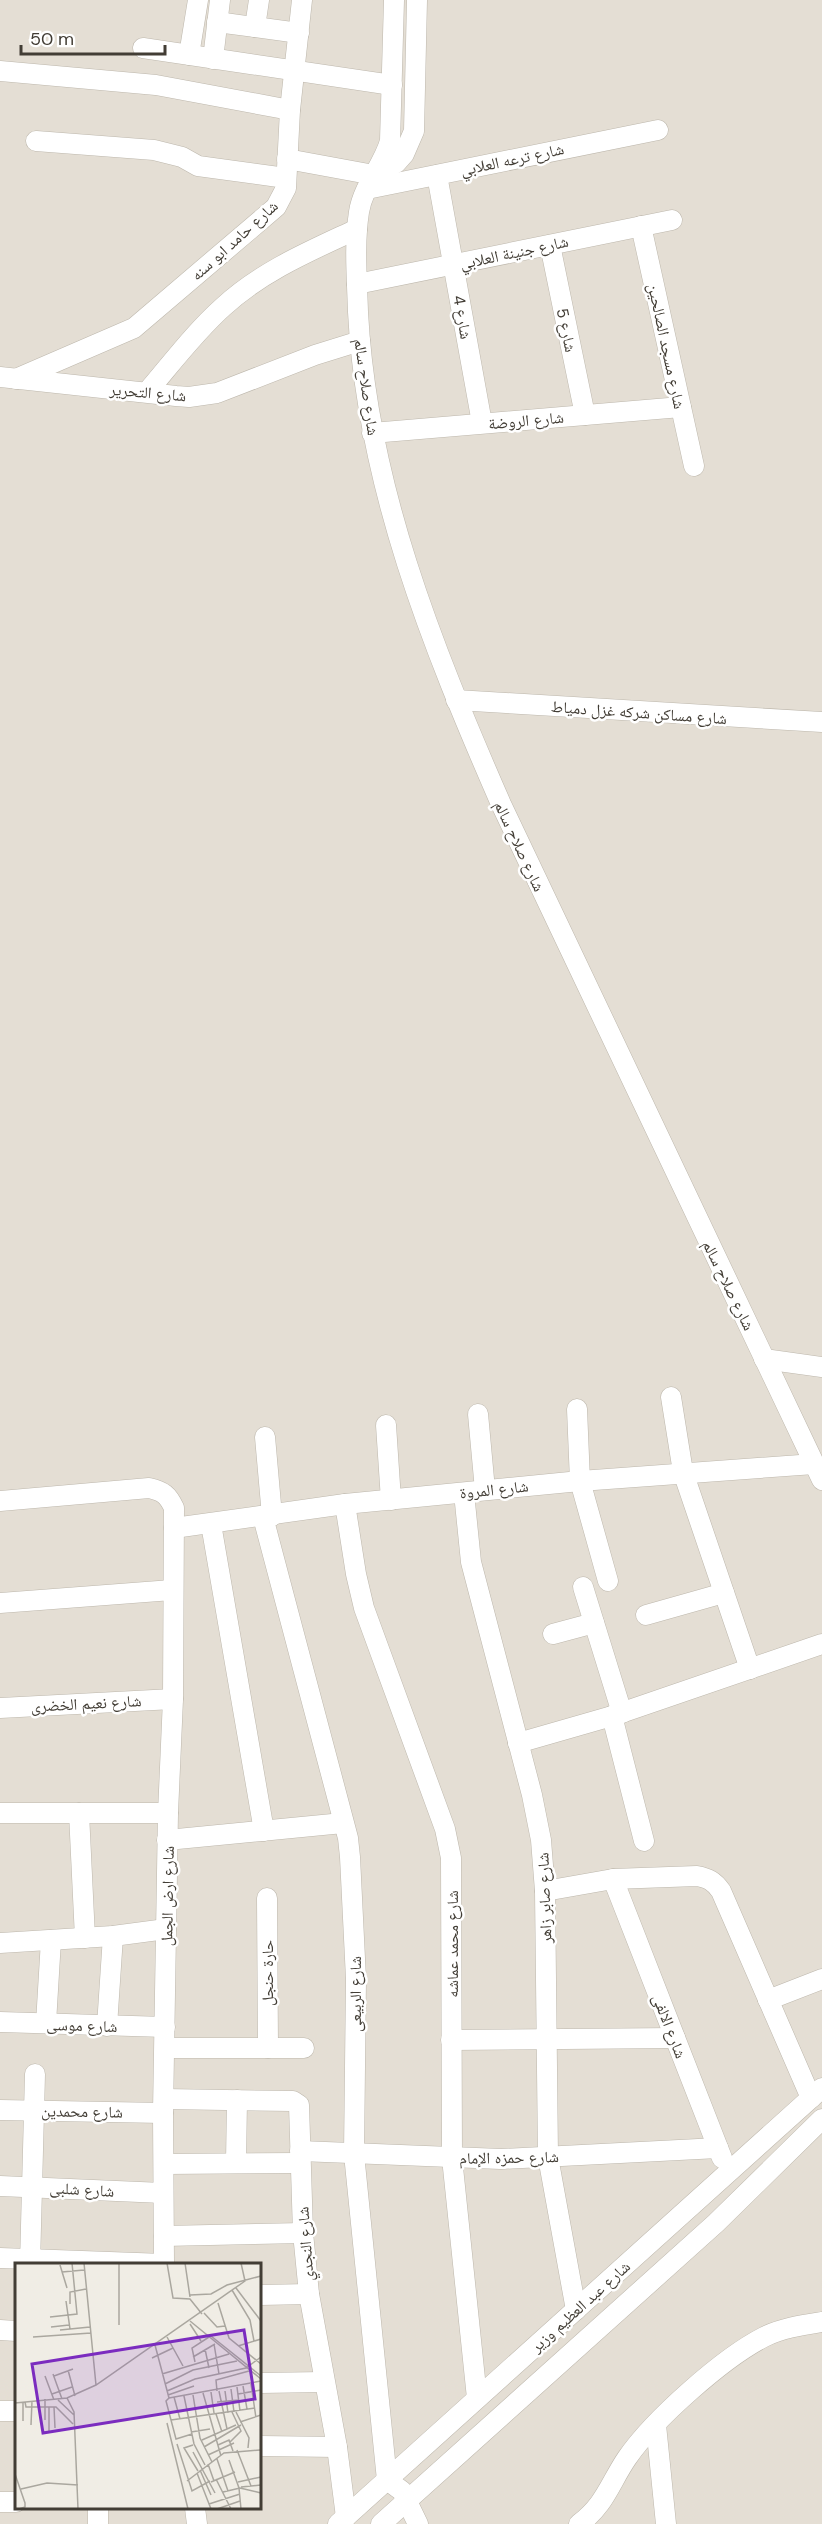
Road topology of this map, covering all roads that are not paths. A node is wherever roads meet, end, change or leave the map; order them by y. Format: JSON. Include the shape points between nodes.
{"nodes":[{"id":1,"x":198,"y":0,"type":"edge"},
{"id":2,"x":220,"y":0,"type":"edge"},
{"id":3,"x":260,"y":0,"type":"edge"},
{"id":4,"x":302,"y":0,"type":"edge"},
{"id":5,"x":394,"y":0,"type":"edge"},
{"id":6,"x":417,"y":0,"type":"edge"},
{"id":7,"x":217,"y":22,"type":"junction"},
{"id":8,"x":255,"y":27,"type":"junction"},
{"id":9,"x":299,"y":33,"type":"junction"},
{"id":10,"x":143,"y":48,"type":"dead end"},
{"id":11,"x":189,"y":55,"type":"junction"},
{"id":12,"x":213,"y":58,"type":"junction"},
{"id":13,"x":295,"y":69,"type":"junction"},
{"id":14,"x":0,"y":71,"type":"edge"},
{"id":15,"x":392,"y":85,"type":"junction"},
{"id":16,"x":290,"y":110,"type":"junction"},
{"id":17,"x":658,"y":130,"type":"dead end"},
{"id":18,"x":36,"y":141,"type":"dead end"},
{"id":19,"x":286,"y":169,"type":"junction"},
{"id":20,"x":437,"y":175,"type":"junction"},
{"id":21,"x":370,"y":182,"type":"junction"},
{"id":22,"x":672,"y":219,"type":"dead end"},
{"id":23,"x":641,"y":226,"type":"junction"},
{"id":24,"x":357,"y":229,"type":"junction"},
{"id":25,"x":550,"y":245,"type":"junction"},
{"id":26,"x":454,"y":265,"type":"junction"},
{"id":27,"x":357,"y":284,"type":"junction"},
{"id":28,"x":360,"y":341,"type":"junction"},
{"id":29,"x":8,"y":378,"type":"edge"},
{"id":30,"x":147,"y":392,"type":"junction"},
{"id":31,"x":681,"y":407,"type":"junction"},
{"id":32,"x":585,"y":415,"type":"junction"},
{"id":33,"x":482,"y":423,"type":"junction"},
{"id":34,"x":372,"y":433,"type":"junction"},
{"id":35,"x":694,"y":466,"type":"dead end"},
{"id":36,"x":456,"y":700,"type":"junction"},
{"id":37,"x":822,"y":722,"type":"edge"},
{"id":38,"x":764,"y":1359,"type":"junction"},
{"id":39,"x":822,"y":1367,"type":"edge"},
{"id":40,"x":671,"y":1397,"type":"dead end"},
{"id":41,"x":577,"y":1409,"type":"dead end"},
{"id":42,"x":478,"y":1414,"type":"dead end"},
{"id":43,"x":386,"y":1425,"type":"dead end"},
{"id":44,"x":265,"y":1437,"type":"dead end"},
{"id":45,"x":818,"y":1472,"type":"edge"},
{"id":46,"x":684,"y":1473,"type":"junction"},
{"id":47,"x":580,"y":1480,"type":"junction"},
{"id":48,"x":485,"y":1490,"type":"junction"},
{"id":49,"x":464,"y":1492,"type":"junction"},
{"id":50,"x":392,"y":1500,"type":"junction"},
{"id":51,"x":0,"y":1501,"type":"edge"},
{"id":52,"x":345,"y":1504,"type":"junction"},
{"id":53,"x":267,"y":1516,"type":"junction"},
{"id":54,"x":211,"y":1524,"type":"junction"},
{"id":55,"x":174,"y":1528,"type":"junction"},
{"id":56,"x":608,"y":1581,"type":"dead end"},
{"id":57,"x":583,"y":1587,"type":"dead end"},
{"id":58,"x":172,"y":1590,"type":"junction"},
{"id":59,"x":724,"y":1593,"type":"junction"},
{"id":60,"x":0,"y":1603,"type":"edge"},
{"id":61,"x":646,"y":1615,"type":"dead end"},
{"id":62,"x":594,"y":1623,"type":"junction"},
{"id":63,"x":553,"y":1634,"type":"dead end"},
{"id":64,"x":822,"y":1644,"type":"edge"},
{"id":65,"x":750,"y":1669,"type":"junction"},
{"id":66,"x":173,"y":1699,"type":"junction"},
{"id":67,"x":0,"y":1708,"type":"edge"},
{"id":68,"x":617,"y":1714,"type":"junction"},
{"id":69,"x":518,"y":1743,"type":"junction"},
{"id":70,"x":0,"y":1813,"type":"edge"},
{"id":71,"x":79,"y":1813,"type":"junction"},
{"id":72,"x":168,"y":1813,"type":"junction"},
{"id":73,"x":343,"y":1823,"type":"junction"},
{"id":74,"x":264,"y":1831,"type":"junction"},
{"id":75,"x":167,"y":1840,"type":"junction"},
{"id":76,"x":644,"y":1841,"type":"dead end"},
{"id":77,"x":613,"y":1879,"type":"junction"},
{"id":78,"x":545,"y":1891,"type":"junction"},
{"id":79,"x":267,"y":1898,"type":"dead end"},
{"id":80,"x":166,"y":1929,"type":"junction"},
{"id":81,"x":113,"y":1936,"type":"junction"},
{"id":82,"x":85,"y":1938,"type":"junction"},
{"id":83,"x":51,"y":1940,"type":"junction"},
{"id":84,"x":0,"y":1943,"type":"edge"},
{"id":85,"x":822,"y":1979,"type":"edge"},
{"id":86,"x":768,"y":2000,"type":"junction"},
{"id":87,"x":0,"y":2022,"type":"edge"},
{"id":88,"x":46,"y":2023,"type":"junction"},
{"id":89,"x":107,"y":2026,"type":"junction"},
{"id":90,"x":165,"y":2027,"type":"junction"},
{"id":91,"x":675,"y":2038,"type":"junction"},
{"id":92,"x":546,"y":2039,"type":"junction"},
{"id":93,"x":451,"y":2040,"type":"junction"},
{"id":94,"x":165,"y":2048,"type":"junction"},
{"id":95,"x":268,"y":2048,"type":"junction"},
{"id":96,"x":304,"y":2048,"type":"dead end"},
{"id":97,"x":35,"y":2074,"type":"dead end"},
{"id":98,"x":816,"y":2093,"type":"edge"},
{"id":99,"x":237,"y":2100,"type":"junction"},
{"id":100,"x":164,"y":2106,"type":"junction"},
{"id":101,"x":0,"y":2110,"type":"edge"},
{"id":102,"x":34,"y":2110,"type":"junction"},
{"id":103,"x":822,"y":2119,"type":"edge"},
{"id":104,"x":718,"y":2148,"type":"junction"},
{"id":105,"x":354,"y":2154,"type":"junction"},
{"id":106,"x":300,"y":2157,"type":"junction"},
{"id":107,"x":548,"y":2157,"type":"junction"},
{"id":108,"x":452,"y":2158,"type":"junction"},
{"id":109,"x":236,"y":2163,"type":"junction"},
{"id":110,"x":164,"y":2164,"type":"junction"},
{"id":111,"x":728,"y":2173,"type":"junction"},
{"id":112,"x":0,"y":2186,"type":"edge"},
{"id":113,"x":32,"y":2187,"type":"junction"},
{"id":114,"x":163,"y":2193,"type":"junction"},
{"id":115,"x":698,"y":2200,"type":"junction"},
{"id":116,"x":716,"y":2223,"type":"junction"},
{"id":117,"x":667,"y":2227,"type":"junction"},
{"id":118,"x":303,"y":2233,"type":"junction"},
{"id":119,"x":164,"y":2236,"type":"junction"},
{"id":120,"x":685,"y":2250,"type":"junction"},
{"id":121,"x":0,"y":2258,"type":"edge"},
{"id":122,"x":30,"y":2262,"type":"edge"},
{"id":123,"x":97,"y":2263,"type":"edge"},
{"id":124,"x":164,"y":2263,"type":"edge"},
{"id":125,"x":309,"y":2294,"type":"junction"},
{"id":126,"x":261,"y":2295,"type":"edge"},
{"id":127,"x":576,"y":2310,"type":"junction"},
{"id":128,"x":822,"y":2322,"type":"edge"},
{"id":129,"x":0,"y":2330,"type":"edge"},
{"id":130,"x":15,"y":2331,"type":"edge"},
{"id":131,"x":323,"y":2382,"type":"junction"},
{"id":132,"x":261,"y":2383,"type":"edge"},
{"id":133,"x":477,"y":2398,"type":"junction"},
{"id":134,"x":656,"y":2425,"type":"junction"},
{"id":135,"x":261,"y":2446,"type":"edge"},
{"id":136,"x":337,"y":2447,"type":"junction"},
{"id":137,"x":413,"y":2456,"type":"junction"},
{"id":138,"x":431,"y":2478,"type":"junction"},
{"id":139,"x":387,"y":2480,"type":"junction"},
{"id":140,"x":406,"y":2500,"type":"junction"},
{"id":141,"x":195,"y":2509,"type":"edge"},
{"id":142,"x":342,"y":2520,"type":"edge"},
{"id":143,"x":197,"y":2524,"type":"edge"},
{"id":144,"x":381,"y":2524,"type":"edge"},
{"id":145,"x":417,"y":2524,"type":"edge"},
{"id":146,"x":579,"y":2524,"type":"edge"},
{"id":147,"x":666,"y":2524,"type":"edge"}],
"edges":[{"from":1,"to":11,"type":"street"},
{"from":2,"to":7,"type":"street"},
{"from":3,"to":8,"type":"street"},
{"from":4,"to":9,"type":"street","name":"شارع حامد ابو سنه"},
{"from":5,"to":15,"type":"street","name":"شارع صلاح سالم"},
{"from":6,"to":21,"type":"street","via":[[414,131],[404,154]]},
{"from":7,"to":8,"type":"street"},
{"from":7,"to":12,"type":"street"},
{"from":8,"to":9,"type":"street"},
{"from":9,"to":13,"type":"street","name":"شارع حامد ابو سنه"},
{"from":10,"to":11,"type":"street"},
{"from":11,"to":12,"type":"street"},
{"from":12,"to":13,"type":"street"},
{"from":13,"to":15,"type":"street"},
{"from":13,"to":16,"type":"street","name":"شارع حامد ابو سنه"},
{"from":14,"to":16,"type":"street","via":[[156,85]]},
{"from":15,"to":21,"type":"street","name":"شارع صلاح سالم","via":[[390,141]]},
{"from":16,"to":19,"type":"street","name":"شارع حامد ابو سنه"},
{"from":17,"to":20,"type":"street","name":"شارع ترعه العلابي"},
{"from":18,"to":19,"type":"street","via":[[154,150],[198,166]]},
{"from":19,"to":21,"type":"street"},
{"from":19,"to":29,"type":"street","name":"شارع حامد ابو سنه","via":[[286,188],[276,207],[134,328]]},
{"from":20,"to":21,"type":"street","name":"شارع ترعه العلابي"},
{"from":20,"to":26,"type":"street","name":"شارع 4"},
{"from":21,"to":24,"type":"street","name":"شارع صلاح سالم"},
{"from":22,"to":23,"type":"street","name":"شارع جنينة العلابي"},
{"from":23,"to":25,"type":"street","name":"شارع جنينة العلابي"},
{"from":23,"to":31,"type":"street","name":"شارع مسجد الصالحين"},
{"from":24,"to":27,"type":"street","name":"شارع صلاح سالم"},
{"from":24,"to":30,"type":"street","via":[[256,280],[223,307]]},
{"from":25,"to":26,"type":"street","name":"شارع جنينة العلابي"},
{"from":25,"to":32,"type":"street","name":"شارع 5"},
{"from":26,"to":27,"type":"street","name":"شارع جنينة العلابي"},
{"from":26,"to":33,"type":"street","name":"شارع 4"},
{"from":27,"to":28,"type":"street","name":"شارع صلاح سالم"},
{"from":28,"to":30,"type":"street","name":"شارع التحرير","via":[[217,393],[189,397]]},
{"from":28,"to":34,"type":"street","name":"شارع صلاح سالم"},
{"from":29,"to":30,"type":"street","name":"شارع التحرير"},
{"from":31,"to":32,"type":"street","name":"شارع الروضة"},
{"from":31,"to":35,"type":"street","name":"شارع مسجد الصالحين"},
{"from":32,"to":33,"type":"street","name":"شارع الروضة"},
{"from":33,"to":34,"type":"street","name":"شارع الروضة"},
{"from":34,"to":36,"type":"street","name":"شارع صلاح سالم","via":[[388,504]]},
{"from":36,"to":37,"type":"street","name":"شارع مساكن شركه غزل دمياط"},
{"from":36,"to":38,"type":"street","name":"شارع صلاح سالم","via":[[552,915]]},
{"from":38,"to":39,"type":"street"},
{"from":38,"to":45,"type":"street","name":"شارع صلاح سالم"},
{"from":40,"to":46,"type":"street"},
{"from":41,"to":47,"type":"street"},
{"from":42,"to":48,"type":"street"},
{"from":43,"to":50,"type":"street"},
{"from":44,"to":53,"type":"street","name":"شارع الربيعى"},
{"from":45,"to":46,"type":"street","name":"شارع المروة"},
{"from":46,"to":47,"type":"street","name":"شارع المروة"},
{"from":46,"to":59,"type":"street"},
{"from":47,"to":48,"type":"street","name":"شارع المروة"},
{"from":47,"to":56,"type":"street"},
{"from":48,"to":49,"type":"street","name":"شارع المروة"},
{"from":49,"to":50,"type":"street","name":"شارع المروة"},
{"from":49,"to":69,"type":"street","name":"شارع صابر زاهر","via":[[471,1562]]},
{"from":50,"to":52,"type":"street","name":"شارع المروة"},
{"from":51,"to":55,"type":"street","name":"شارع ارض الجمل","via":[[149,1488],[170,1498]]},
{"from":52,"to":53,"type":"street","name":"شارع المروة"},
{"from":52,"to":93,"type":"street","name":"شارع محمد عماشه","via":[[364,1608],[445,1829],[451,1858]]},
{"from":53,"to":54,"type":"street","name":"شارع المروة"},
{"from":53,"to":73,"type":"street","name":"شارع الربيعى"},
{"from":54,"to":55,"type":"street","name":"شارع المروة"},
{"from":54,"to":74,"type":"street"},
{"from":55,"to":58,"type":"street","name":"شارع ارض الجمل"},
{"from":57,"to":62,"type":"street"},
{"from":58,"to":60,"type":"street"},
{"from":58,"to":66,"type":"street","name":"شارع ارض الجمل"},
{"from":59,"to":61,"type":"street"},
{"from":59,"to":65,"type":"street"},
{"from":62,"to":63,"type":"street"},
{"from":62,"to":68,"type":"street"},
{"from":64,"to":65,"type":"street"},
{"from":65,"to":68,"type":"street"},
{"from":66,"to":67,"type":"street","name":"شارع نعيم الخضرى"},
{"from":66,"to":72,"type":"street","name":"شارع ارض الجمل"},
{"from":68,"to":69,"type":"street"},
{"from":68,"to":76,"type":"street"},
{"from":69,"to":78,"type":"street","name":"شارع صابر زاهر","via":[[541,1840]]},
{"from":70,"to":71,"type":"street"},
{"from":71,"to":72,"type":"street"},
{"from":71,"to":82,"type":"street"},
{"from":72,"to":75,"type":"street","name":"شارع ارض الجمل"},
{"from":73,"to":74,"type":"street"},
{"from":73,"to":105,"type":"street","name":"شارع الربيعى","via":[[350,1857],[356,1979]]},
{"from":74,"to":75,"type":"street"},
{"from":75,"to":80,"type":"street","name":"شارع ارض الجمل"},
{"from":77,"to":78,"type":"street"},
{"from":77,"to":86,"type":"street","via":[[697,1876],[715,1883]]},
{"from":77,"to":91,"type":"street","name":"شارع الالفى"},
{"from":78,"to":92,"type":"street","name":"شارع صابر زاهر"},
{"from":79,"to":95,"type":"street","name":"حارة حنجل"},
{"from":80,"to":81,"type":"street"},
{"from":80,"to":90,"type":"street","name":"شارع ارض الجمل"},
{"from":81,"to":82,"type":"street"},
{"from":81,"to":89,"type":"street"},
{"from":82,"to":83,"type":"street"},
{"from":83,"to":84,"type":"street"},
{"from":83,"to":88,"type":"street"},
{"from":85,"to":86,"type":"street"},
{"from":86,"to":98,"type":"street"},
{"from":87,"to":88,"type":"street","name":"شارع موسى"},
{"from":88,"to":89,"type":"street","name":"شارع موسى"},
{"from":89,"to":90,"type":"street","name":"شارع موسى"},
{"from":90,"to":94,"type":"street","name":"شارع ارض الجمل"},
{"from":91,"to":92,"type":"street"},
{"from":91,"to":104,"type":"street","name":"شارع الالفى"},
{"from":92,"to":93,"type":"street"},
{"from":92,"to":107,"type":"street","name":"شارع صابر زاهر"},
{"from":93,"to":108,"type":"street","name":"شارع محمد عماشه"},
{"from":94,"to":95,"type":"street"},
{"from":94,"to":100,"type":"street","name":"شارع ارض الجمل"},
{"from":95,"to":96,"type":"street"},
{"from":97,"to":102,"type":"street"},
{"from":98,"to":111,"type":"street","name":"شارع عبد العظيم وزير"},
{"from":99,"to":100,"type":"street","name":"شارع النجدي"},
{"from":99,"to":106,"type":"street","name":"شارع النجدي","via":[[296,2102]]},
{"from":99,"to":109,"type":"street"},
{"from":100,"to":102,"type":"street","name":"شارع محمدين"},
{"from":100,"to":110,"type":"street","name":"شارع ارض الجمل"},
{"from":101,"to":102,"type":"street","name":"شارع محمدين"},
{"from":102,"to":113,"type":"street"},
{"from":103,"to":116,"type":"street","name":"شارع عبد العظيم وزير"},
{"from":104,"to":107,"type":"street","name":"شارع حمزه الإمام"},
{"from":104,"to":111,"type":"street","name":"شارع الالفى"},
{"from":105,"to":106,"type":"street","name":"شارع حمزه الإمام"},
{"from":105,"to":108,"type":"street","name":"شارع حمزه الإمام"},
{"from":105,"to":139,"type":"street","name":"شارع الربيعى"},
{"from":106,"to":109,"type":"street","name":"شارع حمزه الإمام"},
{"from":106,"to":118,"type":"street","name":"شارع النجدي"},
{"from":107,"to":108,"type":"street","name":"شارع حمزه الإمام"},
{"from":107,"to":127,"type":"street","name":"شارع صابر زاهر"},
{"from":108,"to":133,"type":"street","name":"شارع محمد عماشه"},
{"from":109,"to":110,"type":"street","name":"شارع حمزه الإمام"},
{"from":110,"to":114,"type":"street","name":"شارع ارض الجمل"},
{"from":111,"to":115,"type":"street","name":"شارع عبد العظيم وزير"},
{"from":112,"to":113,"type":"street","name":"شارع شلبى"},
{"from":113,"to":114,"type":"street","name":"شارع شلبى"},
{"from":113,"to":122,"type":"street"},
{"from":114,"to":119,"type":"street","name":"شارع ارض الجمل"},
{"from":115,"to":116,"type":"street","via":[[696,2207],[702,2219]]},
{"from":115,"to":117,"type":"street","name":"شارع عبد العظيم وزير"},
{"from":116,"to":120,"type":"street","name":"شارع عبد العظيم وزير"},
{"from":117,"to":120,"type":"street","via":[[681,2234]]},
{"from":117,"to":127,"type":"street","name":"شارع عبد العظيم وزير"},
{"from":118,"to":119,"type":"street"},
{"from":118,"to":125,"type":"street","name":"شارع النجدي"},
{"from":119,"to":124,"type":"street","name":"شارع ارض الجمل"},
{"from":120,"to":138,"type":"street","name":"شارع عبد العظيم وزير"},
{"from":121,"to":122,"type":"street"},
{"from":122,"to":123,"type":"street"},
{"from":125,"to":126,"type":"street"},
{"from":125,"to":131,"type":"street","name":"شارع النجدي"},
{"from":127,"to":133,"type":"street","name":"شارع عبد العظيم وزير"},
{"from":128,"to":134,"type":"street","via":[[767,2336],[745,2348],[683,2397]]},
{"from":129,"to":130,"type":"street"},
{"from":131,"to":132,"type":"street"},
{"from":131,"to":136,"type":"street","name":"شارع النجدي"},
{"from":133,"to":137,"type":"street","name":"شارع عبد العظيم وزير"},
{"from":134,"to":146,"type":"street","via":[[626,2459],[604,2500]]},
{"from":134,"to":147,"type":"street"},
{"from":135,"to":136,"type":"street"},
{"from":136,"to":142,"type":"street","name":"شارع النجدي"},
{"from":137,"to":138,"type":"street","via":[[415,2469]]},
{"from":137,"to":139,"type":"street","name":"شارع عبد العظيم وزير"},
{"from":138,"to":140,"type":"street","name":"شارع عبد العظيم وزير"},
{"from":139,"to":140,"type":"street","via":[[399,2488]]},
{"from":139,"to":142,"type":"street","name":"شارع عبد العظيم وزير"},
{"from":140,"to":144,"type":"street","name":"شارع عبد العظيم وزير"},
{"from":140,"to":145,"type":"street"},
{"from":141,"to":143,"type":"street"}]}
